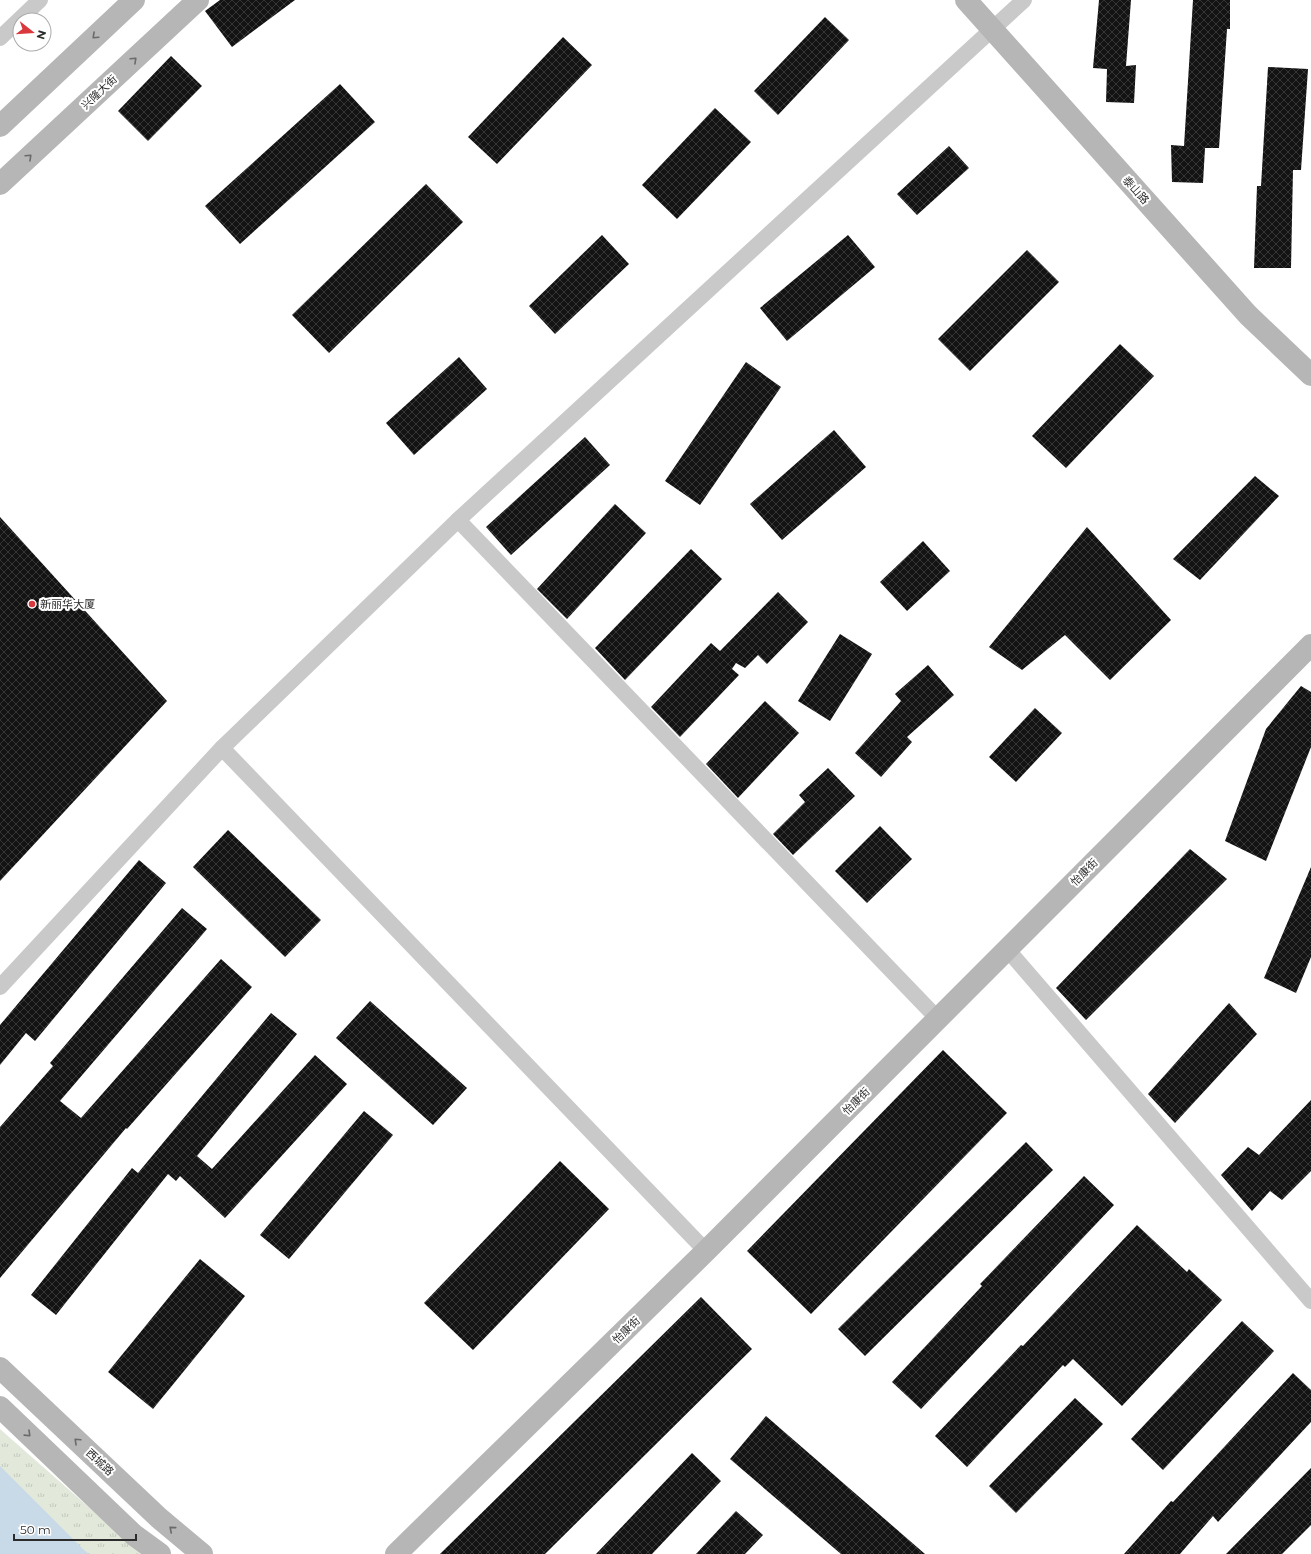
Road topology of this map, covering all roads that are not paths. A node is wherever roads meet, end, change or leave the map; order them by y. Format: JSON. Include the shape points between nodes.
{"nodes":[{"id":1,"x":40,"y":0,"type":"edge"},
{"id":2,"x":134,"y":0,"type":"edge"},
{"id":3,"x":198,"y":0,"type":"edge"},
{"id":4,"x":966,"y":0,"type":"edge"},
{"id":5,"x":1024,"y":0,"type":"edge"},
{"id":6,"x":992,"y":29,"type":"junction"},
{"id":7,"x":0,"y":38,"type":"edge"},
{"id":8,"x":0,"y":126,"type":"edge"},
{"id":9,"x":0,"y":184,"type":"edge"},
{"id":10,"x":1311,"y":375,"type":"edge"},
{"id":11,"x":458,"y":520,"type":"junction"},
{"id":12,"x":1311,"y":645,"type":"edge"},
{"id":13,"x":222,"y":748,"type":"junction"},
{"id":14,"x":1008,"y":949,"type":"junction"},
{"id":15,"x":0,"y":987,"type":"edge"},
{"id":16,"x":938,"y":1019,"type":"junction"},
{"id":17,"x":706,"y":1251,"type":"junction"},
{"id":18,"x":1311,"y":1301,"type":"edge"},
{"id":19,"x":0,"y":1368,"type":"edge"},
{"id":20,"x":0,"y":1407,"type":"edge"},
{"id":21,"x":160,"y":1554,"type":"edge"},
{"id":22,"x":202,"y":1554,"type":"edge"},
{"id":23,"x":396,"y":1554,"type":"edge"}],
"edges":[{"from":1,"to":7,"type":"street"},
{"from":2,"to":8,"type":"main road","one_way":true},
{"from":9,"to":3,"type":"main road","name":"兴隆大街","one_way":true},
{"from":4,"to":6,"type":"main road","name":"泰山路"},
{"from":5,"to":6,"type":"street"},
{"from":6,"to":10,"type":"main road","name":"泰山路","via":[[1248,315]]},
{"from":6,"to":11,"type":"street"},
{"from":11,"to":13,"type":"street"},
{"from":11,"to":16,"type":"street"},
{"from":12,"to":14,"type":"main road","name":"怡康街"},
{"from":13,"to":15,"type":"street"},
{"from":13,"to":17,"type":"street"},
{"from":14,"to":16,"type":"main road","name":"怡康街"},
{"from":14,"to":18,"type":"street"},
{"from":16,"to":17,"type":"main road","name":"怡康街"},
{"from":17,"to":23,"type":"main road","name":"怡康街"},
{"from":22,"to":19,"type":"main road","name":"西城路","one_way":true,"via":[[159,1518]]},
{"from":20,"to":21,"type":"main road","one_way":true,"via":[[134,1535]]}]}
